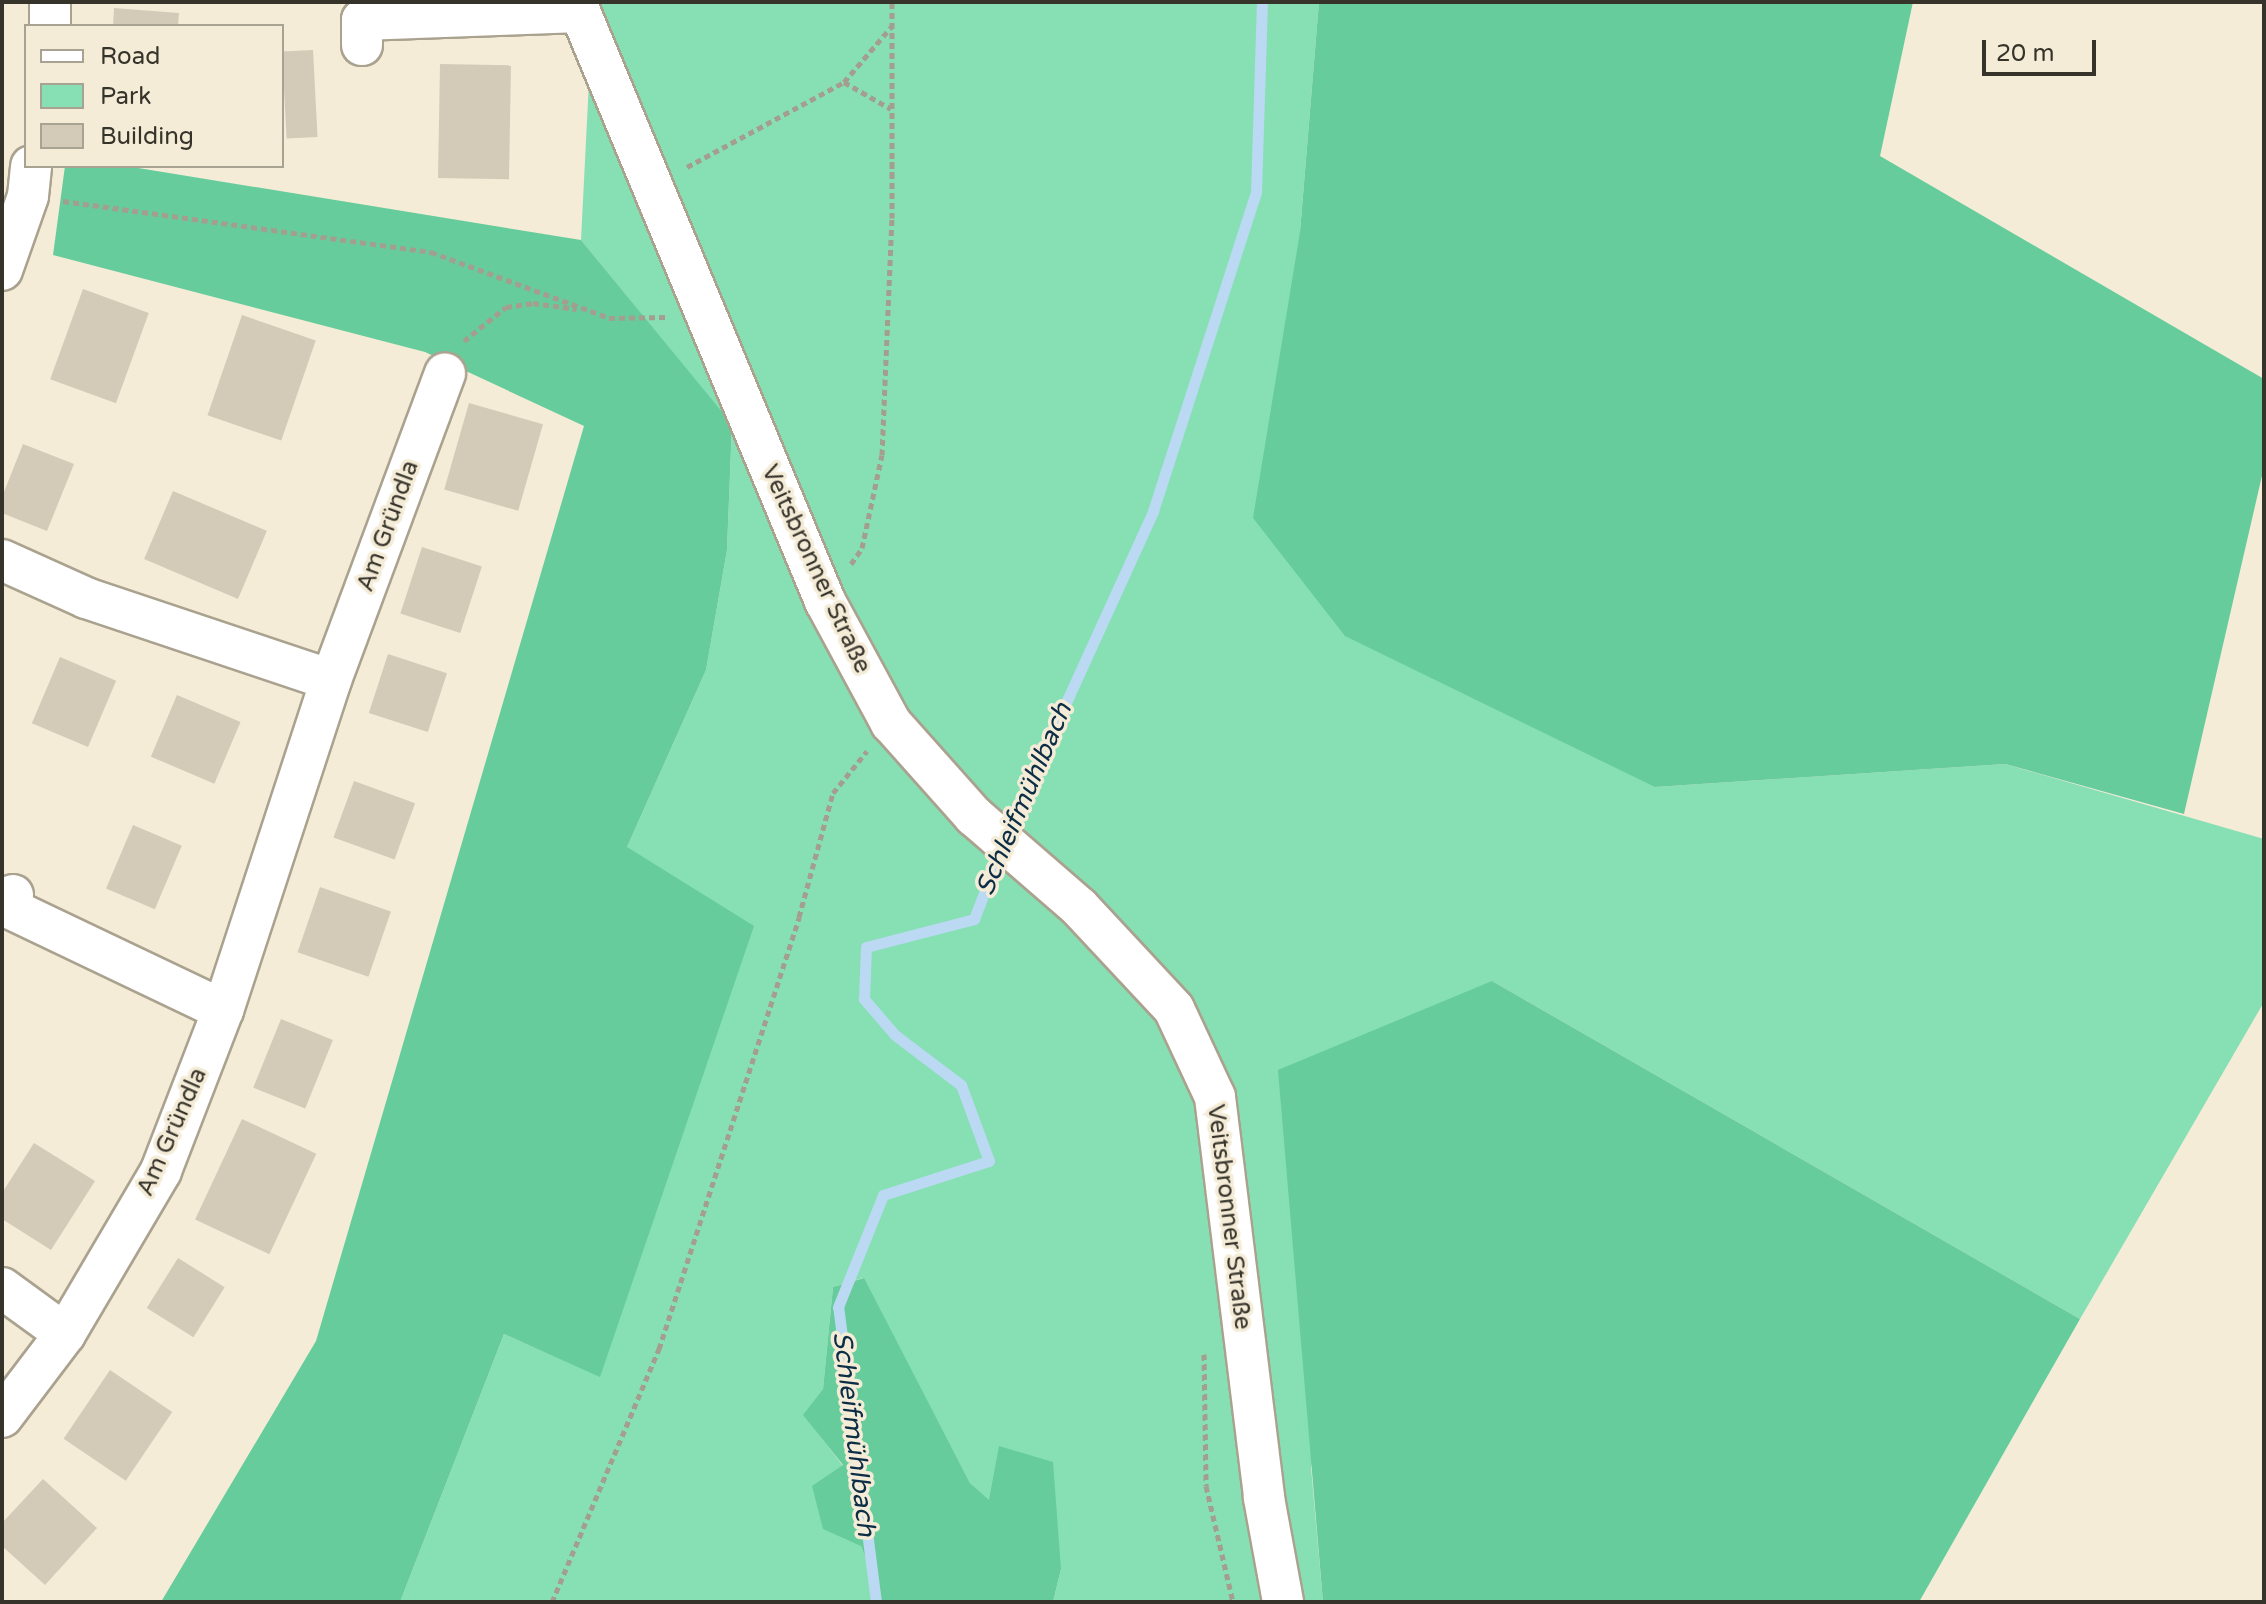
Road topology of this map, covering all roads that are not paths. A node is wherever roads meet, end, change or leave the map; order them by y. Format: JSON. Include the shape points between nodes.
{"nodes":[{"id":1,"x":50,"y":2,"type":"edge"},
{"id":2,"x":578,"y":7,"type":"edge"},
{"id":3,"x":50,"y":24,"type":"edge"},
{"id":4,"x":362,"y":45,"type":"dead end"},
{"id":5,"x":30,"y":181,"type":"edge"},
{"id":6,"x":2,"y":270,"type":"edge"},
{"id":7,"x":445,"y":373,"type":"road end"},
{"id":8,"x":2,"y":560,"type":"edge"},
{"id":9,"x":331,"y":680,"type":"junction"},
{"id":10,"x":13,"y":895,"type":"dead end"},
{"id":11,"x":223,"y":1010,"type":"junction"},
{"id":12,"x":2,"y":1288,"type":"edge"},
{"id":13,"x":65,"y":1334,"type":"junction"},
{"id":14,"x":2,"y":1417,"type":"edge"},
{"id":15,"x":1283,"y":1602,"type":"edge"}],
"edges":[{"from":1,"to":3,"type":"street"},
{"from":2,"to":4,"type":"street","name":"Veitsbronner Straße","via":[[362,20]]},
{"from":2,"to":15,"type":"street","name":"Veitsbronner Straße","via":[[825,601],[891,723],[983,824],[1079,907],[1174,1009],[1215,1097],[1264,1498]]},
{"from":5,"to":6,"type":"street"},
{"from":7,"to":9,"type":"street","name":"Am Gründla"},
{"from":8,"to":9,"type":"street","via":[[86,598]]},
{"from":9,"to":11,"type":"street","name":"Am Gründla"},
{"from":10,"to":11,"type":"street","via":[[11,909]]},
{"from":11,"to":13,"type":"street","name":"Am Gründla","via":[[161,1171]]},
{"from":12,"to":13,"type":"street"},
{"from":13,"to":14,"type":"street","name":"Am Gründla"}]}
